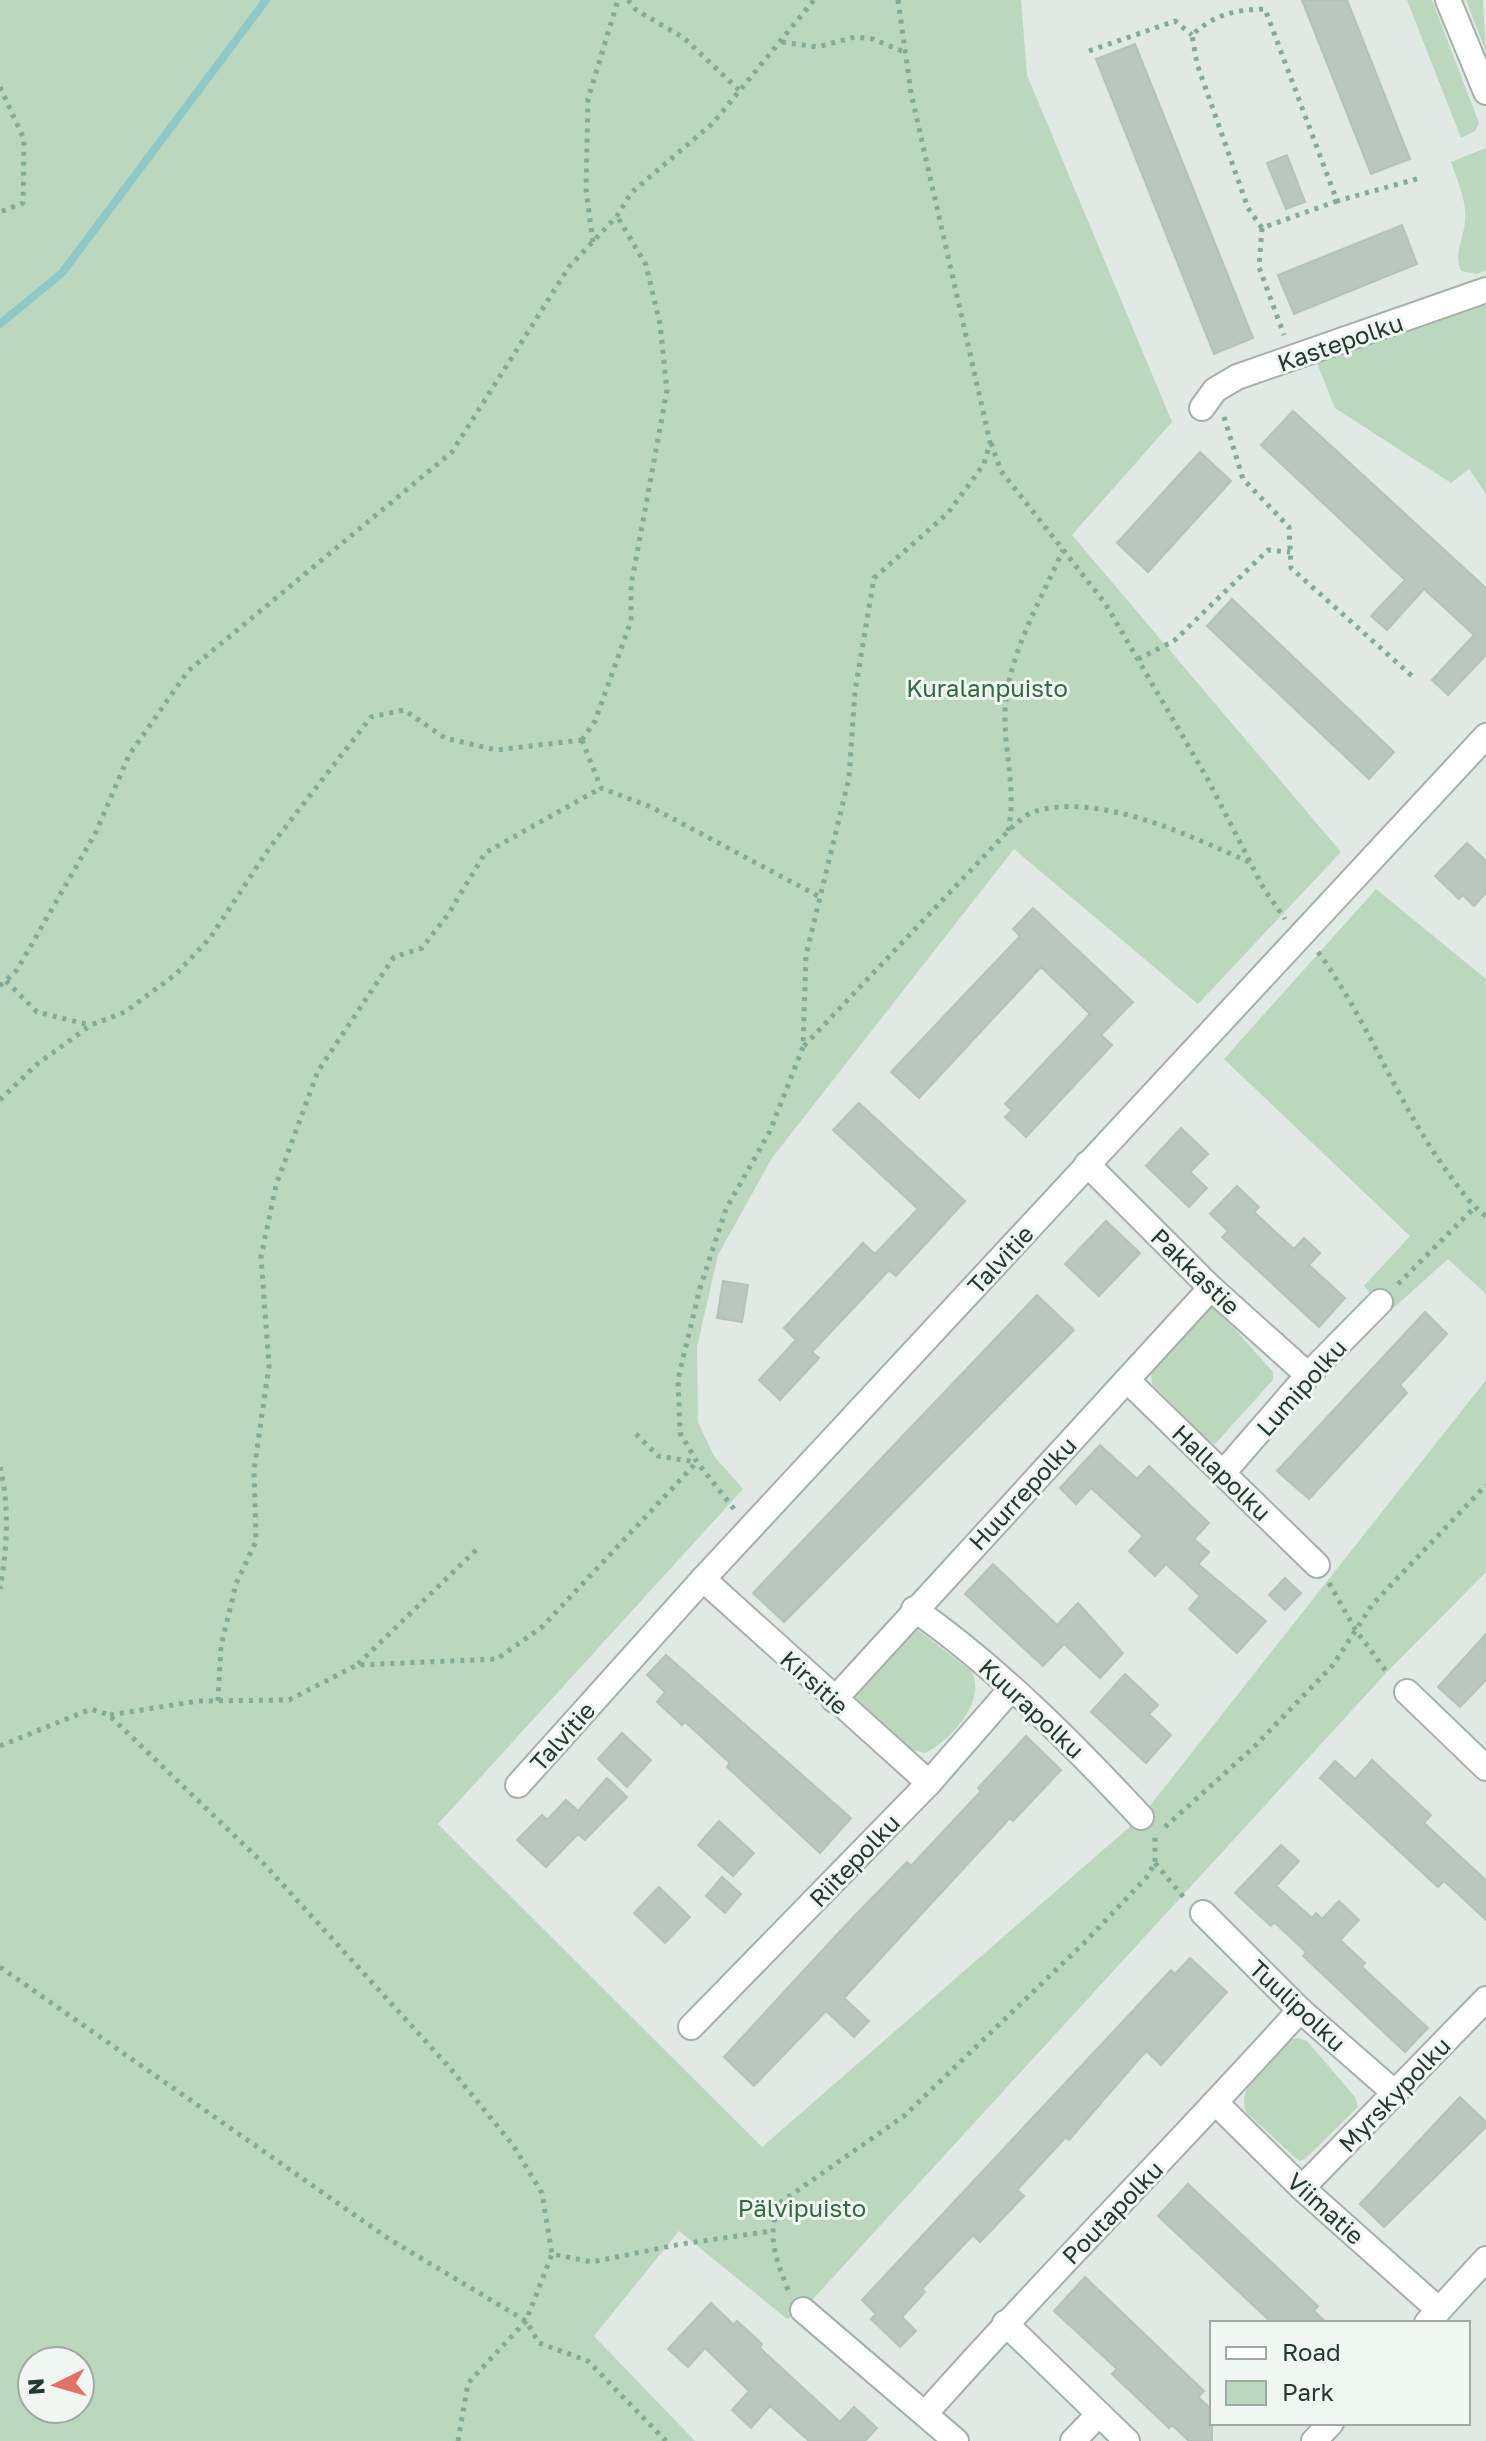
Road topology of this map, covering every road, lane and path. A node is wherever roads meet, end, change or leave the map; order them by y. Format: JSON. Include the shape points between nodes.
{"nodes":[{"id":1,"x":618,"y":0,"type":"edge"},
{"id":2,"x":628,"y":0,"type":"edge"},
{"id":3,"x":814,"y":0,"type":"edge"},
{"id":4,"x":898,"y":0,"type":"edge"},
{"id":5,"x":1448,"y":0,"type":"edge"},
{"id":6,"x":1192,"y":35,"type":"junction"},
{"id":7,"x":782,"y":42,"type":"junction"},
{"id":8,"x":1089,"y":51,"type":"dead end"},
{"id":9,"x":905,"y":52,"type":"junction"},
{"id":10,"x":0,"y":87,"type":"edge"},
{"id":11,"x":740,"y":91,"type":"junction"},
{"id":12,"x":1486,"y":92,"type":"edge"},
{"id":13,"x":1420,"y":178,"type":"dead end"},
{"id":14,"x":1337,"y":201,"type":"junction"},
{"id":15,"x":0,"y":212,"type":"edge"},
{"id":16,"x":617,"y":216,"type":"junction"},
{"id":17,"x":1262,"y":228,"type":"junction"},
{"id":18,"x":593,"y":242,"type":"junction"},
{"id":19,"x":1486,"y":290,"type":"edge"},
{"id":20,"x":1292,"y":359,"type":"junction"},
{"id":21,"x":1209,"y":399,"type":"joint"},
{"id":22,"x":990,"y":442,"type":"junction"},
{"id":23,"x":1063,"y":549,"type":"junction"},
{"id":24,"x":1290,"y":552,"type":"junction"},
{"id":25,"x":1138,"y":659,"type":"junction"},
{"id":26,"x":1412,"y":676,"type":"dead end"},
{"id":27,"x":1486,"y":736,"type":"edge"},
{"id":28,"x":582,"y":740,"type":"junction"},
{"id":29,"x":601,"y":788,"type":"junction"},
{"id":30,"x":1008,"y":831,"type":"junction"},
{"id":31,"x":1250,"y":863,"type":"junction"},
{"id":32,"x":820,"y":897,"type":"junction"},
{"id":33,"x":1301,"y":936,"type":"junction"},
{"id":34,"x":6,"y":981,"type":"junction"},
{"id":35,"x":0,"y":986,"type":"edge"},
{"id":36,"x":91,"y":1025,"type":"junction"},
{"id":37,"x":803,"y":1047,"type":"junction"},
{"id":38,"x":0,"y":1100,"type":"edge"},
{"id":39,"x":1087,"y":1164,"type":"junction"},
{"id":40,"x":1474,"y":1208,"type":"junction"},
{"id":41,"x":1486,"y":1216,"type":"edge"},
{"id":42,"x":1211,"y":1288,"type":"junction"},
{"id":43,"x":1380,"y":1302,"type":"joint"},
{"id":44,"x":1308,"y":1375,"type":"junction"},
{"id":45,"x":1127,"y":1380,"type":"junction"},
{"id":46,"x":636,"y":1434,"type":"dead end"},
{"id":47,"x":697,"y":1462,"type":"junction"},
{"id":48,"x":0,"y":1467,"type":"edge"},
{"id":49,"x":1223,"y":1473,"type":"junction"},
{"id":50,"x":1486,"y":1485,"type":"edge"},
{"id":51,"x":751,"y":1528,"type":"junction"},
{"id":52,"x":476,"y":1550,"type":"dead end"},
{"id":53,"x":1317,"y":1565,"type":"joint"},
{"id":54,"x":703,"y":1579,"type":"junction"},
{"id":55,"x":0,"y":1589,"type":"edge"},
{"id":56,"x":914,"y":1609,"type":"junction"},
{"id":57,"x":1355,"y":1629,"type":"junction"},
{"id":58,"x":357,"y":1665,"type":"junction"},
{"id":59,"x":1011,"y":1689,"type":"junction"},
{"id":60,"x":1407,"y":1692,"type":"joint"},
{"id":61,"x":834,"y":1700,"type":"junction"},
{"id":62,"x":218,"y":1701,"type":"junction"},
{"id":63,"x":109,"y":1715,"type":"junction"},
{"id":64,"x":0,"y":1746,"type":"edge"},
{"id":65,"x":1486,"y":1768,"type":"edge"},
{"id":66,"x":929,"y":1783,"type":"junction"},
{"id":67,"x":518,"y":1785,"type":"dead end"},
{"id":68,"x":1141,"y":1817,"type":"dead end"},
{"id":69,"x":1155,"y":1863,"type":"junction"},
{"id":70,"x":1203,"y":1913,"type":"joint"},
{"id":71,"x":0,"y":1967,"type":"edge"},
{"id":72,"x":1486,"y":1999,"type":"edge"},
{"id":73,"x":1300,"y":2010,"type":"junction"},
{"id":74,"x":691,"y":2027,"type":"dead end"},
{"id":75,"x":1395,"y":2093,"type":"junction"},
{"id":76,"x":1216,"y":2103,"type":"junction"},
{"id":77,"x":1302,"y":2188,"type":"junction"},
{"id":78,"x":772,"y":2231,"type":"junction"},
{"id":79,"x":552,"y":2254,"type":"junction"},
{"id":80,"x":1486,"y":2259,"type":"edge"},
{"id":81,"x":803,"y":2310,"type":"joint"},
{"id":82,"x":1433,"y":2317,"type":"edge"},
{"id":83,"x":526,"y":2321,"type":"junction"},
{"id":84,"x":1005,"y":2323,"type":"junction"},
{"id":85,"x":925,"y":2414,"type":"junction"},
{"id":86,"x":1098,"y":2415,"type":"junction"},
{"id":87,"x":1329,"y":2425,"type":"edge"},
{"id":88,"x":458,"y":2441,"type":"edge"},
{"id":89,"x":666,"y":2441,"type":"edge"},
{"id":90,"x":956,"y":2441,"type":"edge"},
{"id":91,"x":1073,"y":2441,"type":"edge"},
{"id":92,"x":1127,"y":2441,"type":"edge"},
{"id":93,"x":1314,"y":2441,"type":"edge"}],
"edges":[{"from":1,"to":18,"type":"path","via":[[588,99],[586,189]]},
{"from":2,"to":11,"type":"path","via":[[684,38]]},
{"from":3,"to":7,"type":"path"},
{"from":4,"to":9,"type":"path"},
{"from":5,"to":12,"type":"street"},
{"from":6,"to":8,"type":"path","via":[[1175,21]]},
{"from":6,"to":14,"type":"path","via":[[1208,20],[1232,10],[1265,9]]},
{"from":6,"to":17,"type":"path","via":[[1197,64],[1248,208]]},
{"from":7,"to":9,"type":"path","via":[[817,47],[855,37]]},
{"from":7,"to":11,"type":"path"},
{"from":9,"to":22,"type":"path"},
{"from":10,"to":15,"type":"path","via":[[24,139],[23,203]]},
{"from":11,"to":16,"type":"path","via":[[713,123],[631,193]]},
{"from":13,"to":14,"type":"path"},
{"from":14,"to":17,"type":"path"},
{"from":16,"to":18,"type":"path"},
{"from":16,"to":28,"type":"path","via":[[646,265],[660,324],[667,390],[631,586],[631,621],[595,721]]},
{"from":17,"to":20,"type":"path","via":[[1259,267]]},
{"from":18,"to":34,"type":"path","via":[[569,267],[452,452],[188,671],[129,755],[96,832]]},
{"from":19,"to":20,"type":"street","name":"Kastepolku"},
{"from":20,"to":21,"type":"street","name":"Kastepolku","via":[[1237,377]]},
{"from":21,"to":24,"type":"path","via":[[1243,479],[1289,527]]},
{"from":22,"to":23,"type":"path","via":[[1001,471]]},
{"from":22,"to":32,"type":"path","via":[[984,464],[948,513],[874,578],[855,691],[849,778]]},
{"from":23,"to":25,"type":"path","via":[[1105,603]]},
{"from":23,"to":30,"type":"path","via":[[1010,680],[1005,712],[1013,782]]},
{"from":24,"to":25,"type":"path","via":[[1268,550],[1174,641]]},
{"from":24,"to":26,"type":"path","via":[[1291,568]]},
{"from":25,"to":31,"type":"path"},
{"from":27,"to":33,"type":"street","name":"Talvitie"},
{"from":28,"to":29,"type":"path"},
{"from":28,"to":36,"type":"path","via":[[496,750],[445,738],[404,710],[371,717],[270,847],[210,938],[176,974],[125,1012]]},
{"from":29,"to":32,"type":"path","via":[[651,807]]},
{"from":29,"to":62,"type":"path","via":[[485,853],[422,948],[394,957],[318,1071],[276,1185],[261,1257],[269,1366],[254,1470],[256,1541],[236,1584],[221,1646]]},
{"from":30,"to":31,"type":"path","via":[[1031,812],[1096,810],[1149,821]]},
{"from":30,"to":37,"type":"path"},
{"from":31,"to":33,"type":"path"},
{"from":32,"to":37,"type":"path","via":[[806,955]]},
{"from":33,"to":39,"type":"street","name":"Talvitie"},
{"from":33,"to":40,"type":"path","via":[[1339,980],[1423,1138]]},
{"from":34,"to":35,"type":"path"},
{"from":34,"to":36,"type":"path","via":[[37,1012]]},
{"from":36,"to":38,"type":"path","via":[[36,1065]]},
{"from":37,"to":47,"type":"path","via":[[770,1131],[726,1209],[700,1288],[678,1379],[680,1433]]},
{"from":39,"to":42,"type":"street","name":"Pakkastie"},
{"from":39,"to":51,"type":"street","name":"Talvitie"},
{"from":40,"to":41,"type":"path"},
{"from":40,"to":43,"type":"path"},
{"from":42,"to":44,"type":"street","name":"Pakkastie"},
{"from":42,"to":45,"type":"street","name":"Huurrepolku"},
{"from":43,"to":44,"type":"street","name":"Lumipolku"},
{"from":44,"to":49,"type":"street","name":"Lumipolku"},
{"from":45,"to":49,"type":"street","name":"Hallapolku"},
{"from":45,"to":56,"type":"street","name":"Huurrepolku"},
{"from":46,"to":47,"type":"path","via":[[658,1456]]},
{"from":47,"to":51,"type":"path"},
{"from":47,"to":58,"type":"path","via":[[542,1627],[497,1659]]},
{"from":48,"to":55,"type":"path","via":[[6,1491]]},
{"from":49,"to":53,"type":"street","name":"Hallapolku"},
{"from":50,"to":57,"type":"path"},
{"from":51,"to":54,"type":"street","name":"Talvitie"},
{"from":52,"to":58,"type":"path"},
{"from":53,"to":57,"type":"path"},
{"from":54,"to":61,"type":"street","name":"Kirsitie"},
{"from":54,"to":67,"type":"street","name":"Talvitie"},
{"from":56,"to":59,"type":"street","name":"Kuurapolku","via":[[965,1645]]},
{"from":56,"to":61,"type":"street","name":"Huurrepolku"},
{"from":57,"to":60,"type":"path"},
{"from":57,"to":69,"type":"path","via":[[1333,1665],[1254,1747],[1154,1838]]},
{"from":58,"to":62,"type":"path","via":[[289,1700]]},
{"from":59,"to":66,"type":"street","name":"Riitepolku"},
{"from":59,"to":68,"type":"street","name":"Kuurapolku","via":[[1071,1742]]},
{"from":60,"to":65,"type":"street"},
{"from":61,"to":66,"type":"street","name":"Kirsitie"},
{"from":62,"to":63,"type":"path"},
{"from":63,"to":64,"type":"path","via":[[91,1709]]},
{"from":63,"to":79,"type":"path","via":[[265,1865],[450,2068],[513,2145],[542,2193]]},
{"from":66,"to":74,"type":"street","name":"Riitepolku"},
{"from":69,"to":70,"type":"path","via":[[1166,1881]]},
{"from":69,"to":78,"type":"path","via":[[1085,1942],[904,2116],[781,2202]]},
{"from":70,"to":73,"type":"street","name":"Tuulipolku"},
{"from":71,"to":83,"type":"path","via":[[389,2239]]},
{"from":72,"to":75,"type":"street","name":"Myrskypolku"},
{"from":73,"to":75,"type":"street","name":"Tuulipolku"},
{"from":73,"to":76,"type":"street","name":"Poutapolku"},
{"from":75,"to":77,"type":"street","name":"Myrskypolku"},
{"from":76,"to":77,"type":"street","name":"Viimatie"},
{"from":76,"to":84,"type":"street","name":"Poutapolku"},
{"from":77,"to":82,"type":"street","name":"Viimatie"},
{"from":78,"to":79,"type":"path","via":[[592,2262]]},
{"from":78,"to":81,"type":"path","via":[[788,2289]]},
{"from":79,"to":83,"type":"path"},
{"from":80,"to":82,"type":"street"},
{"from":81,"to":85,"type":"street"},
{"from":83,"to":88,"type":"path","via":[[468,2383]]},
{"from":83,"to":89,"type":"path","via":[[539,2343],[588,2361]]},
{"from":84,"to":85,"type":"street","name":"Poutapolku"},
{"from":84,"to":86,"type":"street"},
{"from":85,"to":90,"type":"street"},
{"from":86,"to":91,"type":"street"},
{"from":86,"to":92,"type":"street"},
{"from":87,"to":93,"type":"street"}]}
